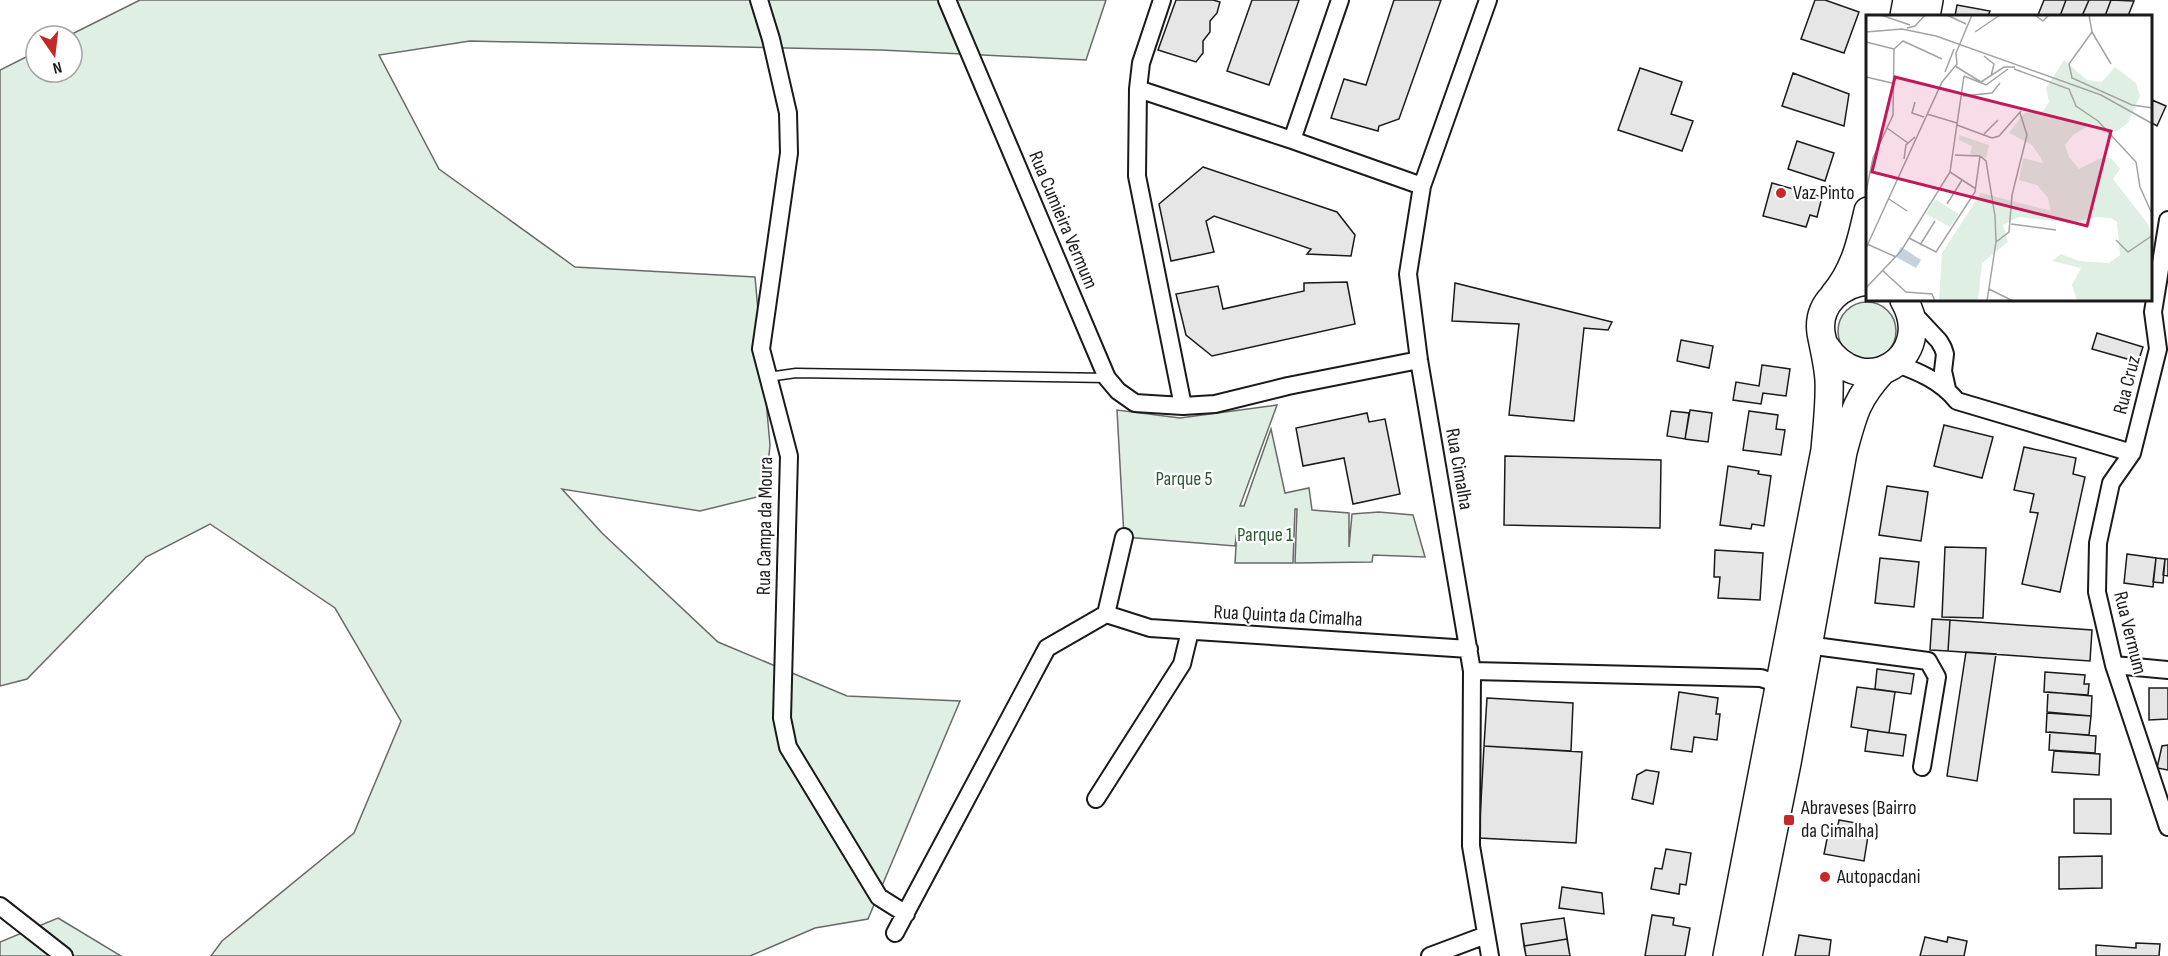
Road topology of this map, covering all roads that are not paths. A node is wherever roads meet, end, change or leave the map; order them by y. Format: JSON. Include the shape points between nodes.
{"nodes":[{"id":1,"x":759,"y":0,"type":"edge"},
{"id":2,"x":947,"y":0,"type":"edge"},
{"id":3,"x":1162,"y":0,"type":"edge"},
{"id":4,"x":1340,"y":0,"type":"edge"},
{"id":5,"x":1488,"y":0,"type":"edge"},
{"id":6,"x":1907,"y":0,"type":"edge"},
{"id":7,"x":1929,"y":0,"type":"edge"},
{"id":8,"x":1904,"y":15,"type":"edge"},
{"id":9,"x":1926,"y":15,"type":"edge"},
{"id":10,"x":1138,"y":89,"type":"junction"},
{"id":11,"x":1292,"y":140,"type":"junction"},
{"id":12,"x":1422,"y":186,"type":"junction"},
{"id":13,"x":1866,"y":220,"type":"edge"},
{"id":14,"x":2168,"y":220,"type":"edge"},
{"id":15,"x":1866,"y":281,"type":"edge"},
{"id":16,"x":1833,"y":296,"type":"junction"},
{"id":17,"x":1907,"y":305,"type":"edge"},
{"id":18,"x":1825,"y":346,"type":"junction"},
{"id":19,"x":1419,"y":360,"type":"junction"},
{"id":20,"x":1889,"y":366,"type":"junction"},
{"id":21,"x":768,"y":377,"type":"junction"},
{"id":22,"x":1107,"y":378,"type":"junction"},
{"id":23,"x":1947,"y":389,"type":"junction"},
{"id":24,"x":1183,"y":406,"type":"junction"},
{"id":25,"x":2132,"y":453,"type":"junction"},
{"id":26,"x":1124,"y":537,"type":"dead end"},
{"id":27,"x":1106,"y":614,"type":"junction"},
{"id":28,"x":1190,"y":631,"type":"junction"},
{"id":29,"x":1807,"y":645,"type":"junction"},
{"id":30,"x":1469,"y":649,"type":"junction"},
{"id":31,"x":2114,"y":665,"type":"junction"},
{"id":32,"x":2168,"y":670,"type":"edge"},
{"id":33,"x":1472,"y":671,"type":"junction"},
{"id":34,"x":1778,"y":684,"type":"junction"},
{"id":35,"x":1922,"y":767,"type":"dead end"},
{"id":36,"x":2161,"y":785,"type":"edge"},
{"id":37,"x":1096,"y":799,"type":"dead end"},
{"id":38,"x":2168,"y":827,"type":"edge"},
{"id":39,"x":0,"y":906,"type":"edge"},
{"id":40,"x":906,"y":914,"type":"junction"},
{"id":41,"x":895,"y":933,"type":"dead end"},
{"id":42,"x":1486,"y":935,"type":"junction"},
{"id":43,"x":64,"y":956,"type":"edge"},
{"id":44,"x":1430,"y":956,"type":"edge"},
{"id":45,"x":1490,"y":956,"type":"edge"},
{"id":46,"x":1727,"y":956,"type":"edge"},
{"id":47,"x":1748,"y":956,"type":"edge"}],
"edges":[{"from":1,"to":21,"type":"street","name":"Rua Campa da Moura","via":[[789,123],[789,153],[761,349]]},
{"from":2,"to":22,"type":"street","name":"Rua Cumieira Vermum"},
{"from":3,"to":10,"type":"street","via":[[1141,63]]},
{"from":4,"to":11,"type":"street"},
{"from":5,"to":12,"type":"street","name":"Rua Cimalha"},
{"from":6,"to":8,"type":"main road"},
{"from":7,"to":9,"type":"main road"},
{"from":10,"to":11,"type":"street"},
{"from":10,"to":24,"type":"street","via":[[1137,177]]},
{"from":11,"to":12,"type":"street"},
{"from":12,"to":19,"type":"street","name":"Rua Cimalha","via":[[1408,274]]},
{"from":13,"to":16,"type":"main road","via":[[1847,278]]},
{"from":14,"to":25,"type":"street","name":"Rua Cruz","via":[[2152,312],[2158,349]]},
{"from":15,"to":16,"type":"main road","via":[[1844,287]]},
{"from":16,"to":18,"type":"main road","via":[[1821,320]]},
{"from":17,"to":20,"type":"main road","via":[[1913,324],[1911,339],[1905,352]]},
{"from":17,"to":23,"type":"street","via":[[1943,348]]},
{"from":18,"to":20,"type":"main road","via":[[1832,357],[1856,372],[1869,373]]},
{"from":18,"to":34,"type":"main road","via":[[1829,378],[1825,450]]},
{"from":19,"to":24,"type":"street","name":"Rua Cumieira Vermum","via":[[1215,404]]},
{"from":19,"to":30,"type":"street","name":"Rua Cimalha"},
{"from":20,"to":23,"type":"street","via":[[1928,376]]},
{"from":20,"to":29,"type":"main road","via":[[1866,388],[1854,412],[1836,484]]},
{"from":21,"to":22,"type":"lane","via":[[796,373]]},
{"from":21,"to":40,"type":"street","name":"Rua Campa da Moura","via":[[789,456],[782,718],[788,747],[879,897]]},
{"from":22,"to":24,"type":"street","name":"Rua Cumieira Vermum","via":[[1135,402]]},
{"from":23,"to":25,"type":"street","via":[[1957,401]]},
{"from":25,"to":31,"type":"street","name":"Rua Vermum","via":[[2111,483],[2098,543],[2097,592]]},
{"from":26,"to":27,"type":"street"},
{"from":27,"to":28,"type":"street","name":"Rua Quinta da Cimalha","via":[[1150,628]]},
{"from":27,"to":40,"type":"street","via":[[1047,648]]},
{"from":28,"to":30,"type":"street","name":"Rua Quinta da Cimalha"},
{"from":28,"to":37,"type":"street","via":[[1182,664]]},
{"from":29,"to":35,"type":"street","via":[[1928,661],[1937,677]]},
{"from":29,"to":47,"type":"main road"},
{"from":30,"to":33,"type":"street","name":"Rua Cimalha"},
{"from":31,"to":32,"type":"street"},
{"from":31,"to":36,"type":"street","name":"Rua Vermum"},
{"from":33,"to":34,"type":"street","via":[[1761,678]]},
{"from":33,"to":42,"type":"street","name":"Rua Cimalha","via":[[1472,846]]},
{"from":34,"to":46,"type":"main road"},
{"from":36,"to":38,"type":"street","name":"Rua Vermum"},
{"from":39,"to":43,"type":"street"},
{"from":40,"to":41,"type":"street"},
{"from":42,"to":44,"type":"street"},
{"from":42,"to":45,"type":"street","name":"Rua Cimalha"}]}
